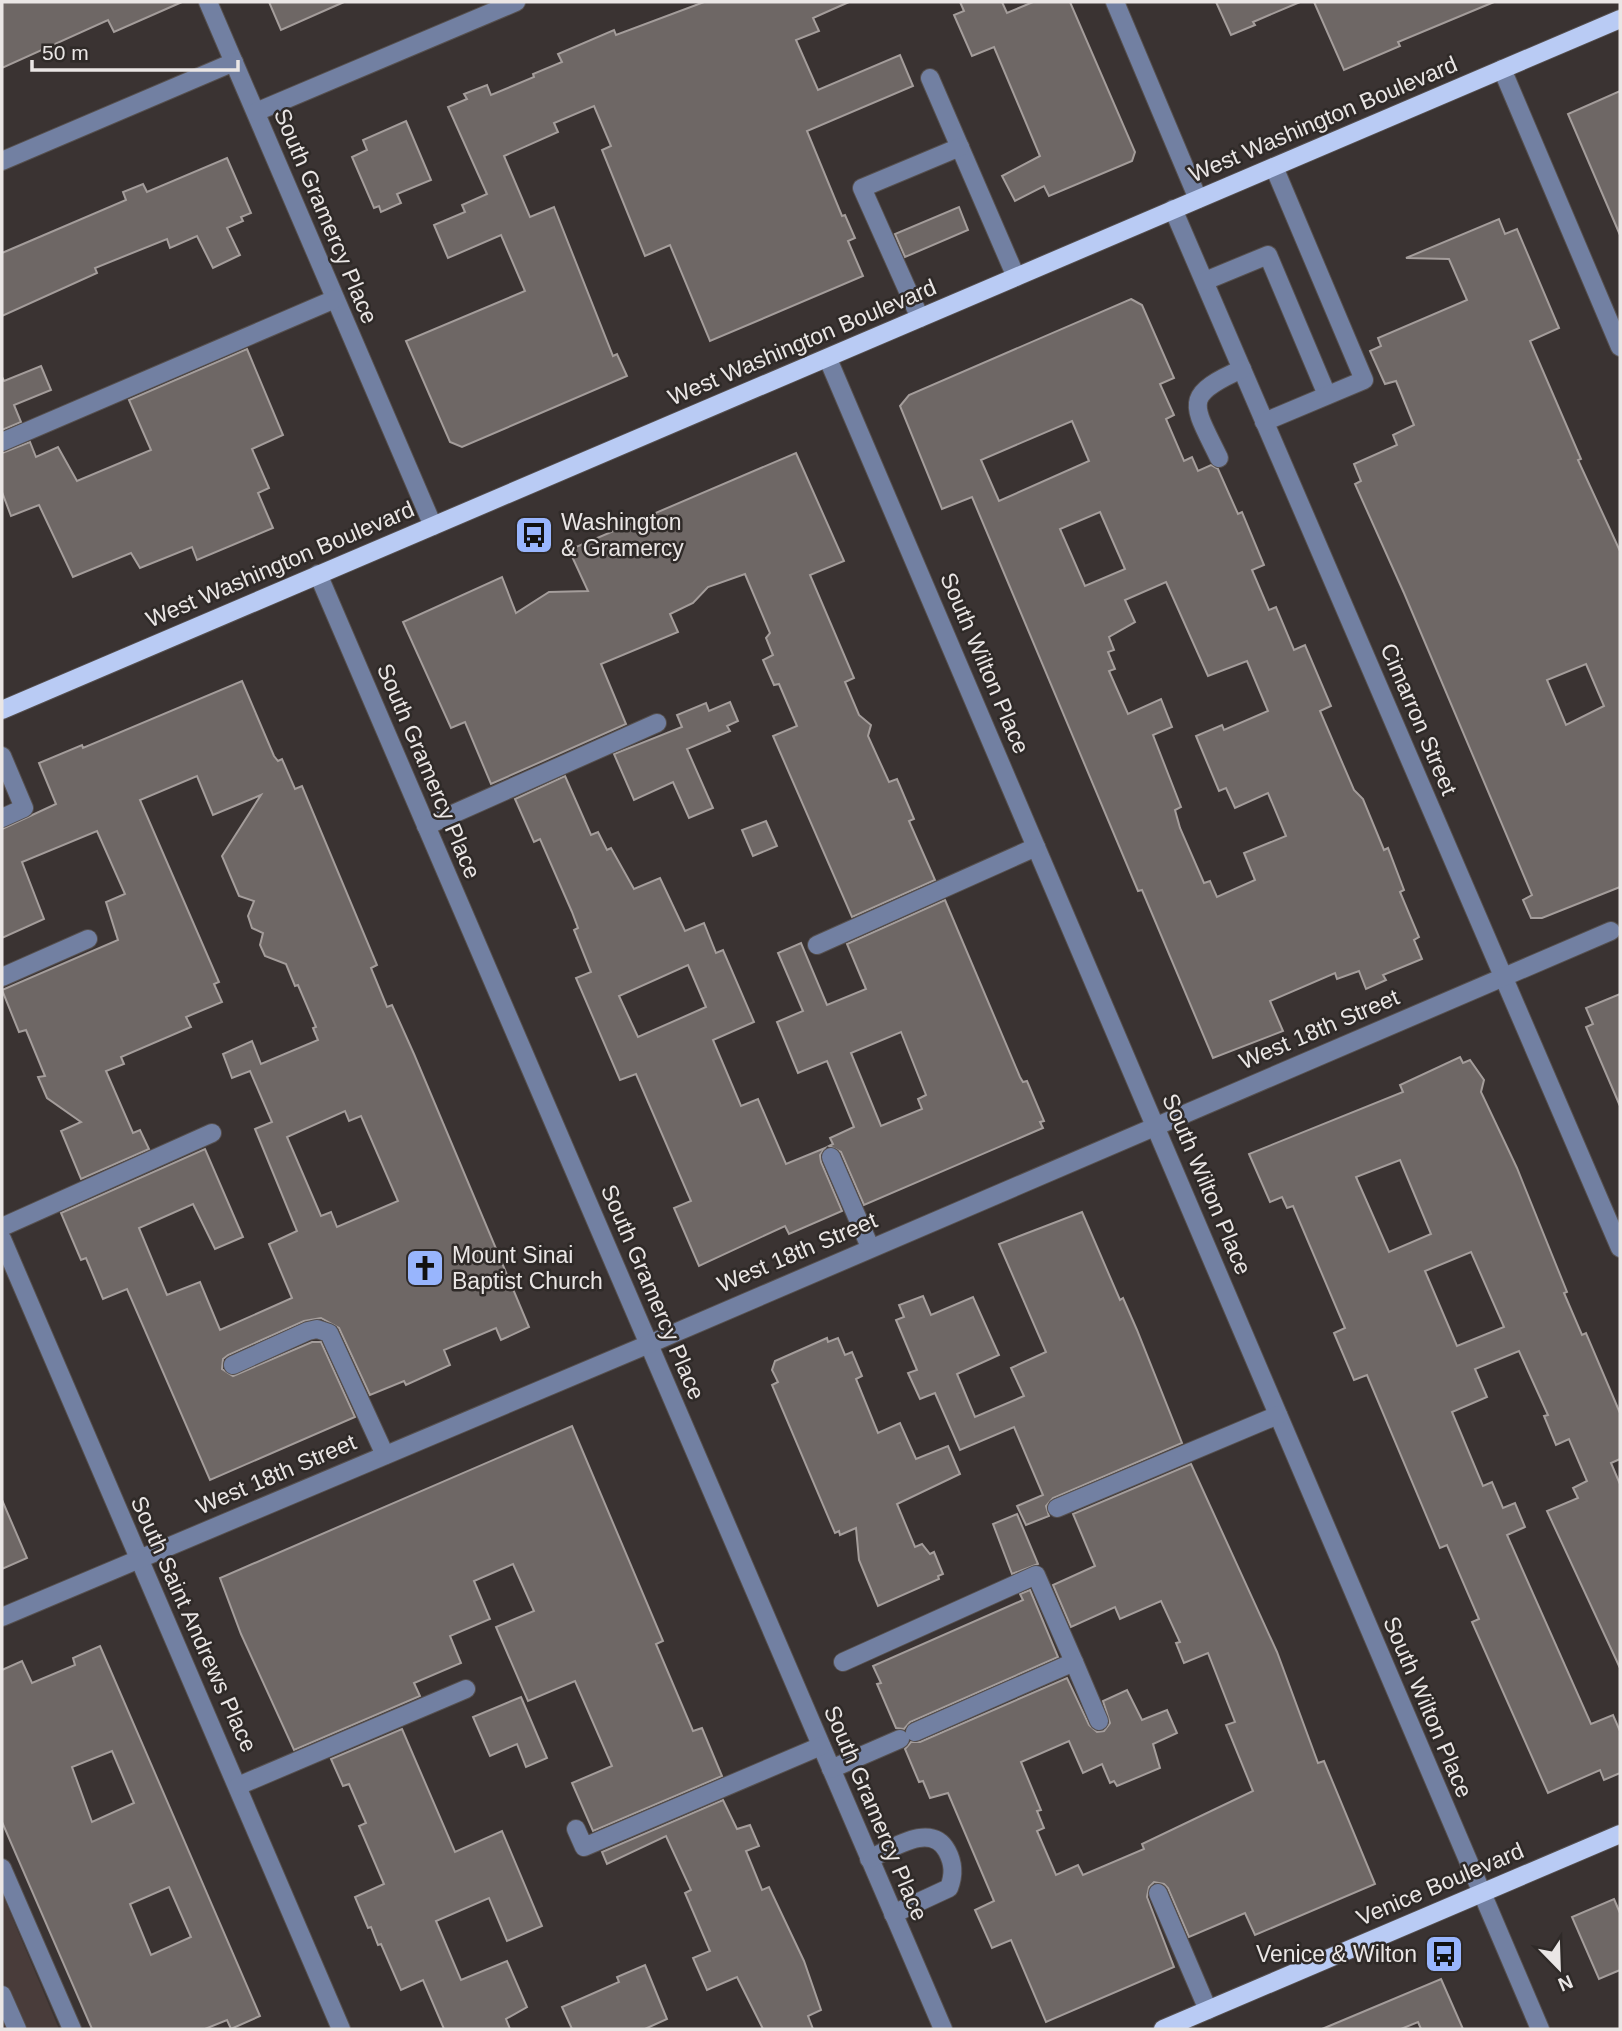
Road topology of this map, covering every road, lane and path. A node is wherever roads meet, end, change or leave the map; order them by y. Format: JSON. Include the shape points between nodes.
{"nodes":[{"id":1,"x":208,"y":2,"type":"edge"},
{"id":2,"x":516,"y":2,"type":"edge"},
{"id":3,"x":1115,"y":2,"type":"edge"},
{"id":4,"x":1620,"y":19,"type":"edge"},
{"id":5,"x":234,"y":62,"type":"junction"},
{"id":6,"x":1502,"y":69,"type":"junction"},
{"id":7,"x":930,"y":78,"type":"dead end"},
{"id":8,"x":256,"y":112,"type":"junction"},
{"id":9,"x":960,"y":147,"type":"junction"},
{"id":10,"x":2,"y":161,"type":"edge"},
{"id":11,"x":1274,"y":167,"type":"junction"},
{"id":12,"x":1198,"y":199,"type":"junction"},
{"id":13,"x":1173,"y":209,"type":"junction"},
{"id":14,"x":1016,"y":277,"type":"junction"},
{"id":15,"x":1205,"y":281,"type":"junction"},
{"id":16,"x":335,"y":299,"type":"junction"},
{"id":17,"x":920,"y":318,"type":"junction"},
{"id":18,"x":1620,"y":347,"type":"edge"},
{"id":19,"x":828,"y":359,"type":"junction"},
{"id":20,"x":1242,"y":369,"type":"junction"},
{"id":21,"x":1327,"y":396,"type":"junction"},
{"id":22,"x":1264,"y":422,"type":"junction"},
{"id":23,"x":2,"y":442,"type":"edge"},
{"id":24,"x":1219,"y":458,"type":"dead end"},
{"id":25,"x":433,"y":526,"type":"junction"},
{"id":26,"x":318,"y":574,"type":"junction"},
{"id":27,"x":2,"y":710,"type":"edge"},
{"id":28,"x":657,"y":723,"type":"dead end"},
{"id":29,"x":2,"y":756,"type":"edge"},
{"id":30,"x":2,"y":818,"type":"edge"},
{"id":31,"x":426,"y":826,"type":"junction"},
{"id":32,"x":1036,"y":847,"type":"junction"},
{"id":33,"x":1611,"y":931,"type":"dead end"},
{"id":34,"x":88,"y":939,"type":"dead end"},
{"id":35,"x":817,"y":946,"type":"dead end"},
{"id":36,"x":1504,"y":976,"type":"junction"},
{"id":37,"x":2,"y":977,"type":"edge"},
{"id":38,"x":1155,"y":1126,"type":"junction"},
{"id":39,"x":212,"y":1133,"type":"dead end"},
{"id":40,"x":831,"y":1157,"type":"dead end"},
{"id":41,"x":2,"y":1227,"type":"edge"},
{"id":42,"x":2,"y":1239,"type":"edge"},
{"id":43,"x":870,"y":1247,"type":"junction"},
{"id":44,"x":1620,"y":1248,"type":"edge"},
{"id":45,"x":649,"y":1344,"type":"junction"},
{"id":46,"x":233,"y":1365,"type":"dead end"},
{"id":47,"x":1278,"y":1415,"type":"junction"},
{"id":48,"x":385,"y":1455,"type":"junction"},
{"id":49,"x":1057,"y":1507,"type":"dead end"},
{"id":50,"x":140,"y":1558,"type":"junction"},
{"id":51,"x":2,"y":1617,"type":"edge"},
{"id":52,"x":843,"y":1662,"type":"dead end"},
{"id":53,"x":1074,"y":1662,"type":"junction"},
{"id":54,"x":466,"y":1689,"type":"dead end"},
{"id":55,"x":1099,"y":1721,"type":"dead end"},
{"id":56,"x":821,"y":1746,"type":"junction"},
{"id":57,"x":831,"y":1769,"type":"junction"},
{"id":58,"x":238,"y":1786,"type":"junction"},
{"id":59,"x":576,"y":1829,"type":"dead end"},
{"id":60,"x":1620,"y":1834,"type":"edge"},
{"id":61,"x":869,"y":1859,"type":"junction"},
{"id":62,"x":2,"y":1868,"type":"edge"},
{"id":63,"x":1158,"y":1893,"type":"dead end"},
{"id":64,"x":1481,"y":1894,"type":"junction"},
{"id":65,"x":893,"y":1914,"type":"junction"},
{"id":66,"x":3,"y":2000,"type":"edge"},
{"id":67,"x":1208,"y":2010,"type":"junction"},
{"id":68,"x":17,"y":2029,"type":"edge"},
{"id":69,"x":72,"y":2029,"type":"edge"},
{"id":70,"x":341,"y":2029,"type":"edge"},
{"id":71,"x":943,"y":2029,"type":"edge"},
{"id":72,"x":1163,"y":2029,"type":"edge"},
{"id":73,"x":1539,"y":2029,"type":"edge"}],
"edges":[{"from":1,"to":5,"type":"street","name":"South Gramercy Place"},
{"from":2,"to":8,"type":"street"},
{"from":3,"to":12,"type":"street"},
{"from":4,"to":6,"type":"main road","name":"West Washington Boulevard"},
{"from":5,"to":8,"type":"street","name":"South Gramercy Place"},
{"from":5,"to":10,"type":"street"},
{"from":6,"to":11,"type":"main road","name":"West Washington Boulevard"},
{"from":6,"to":18,"type":"street"},
{"from":7,"to":9,"type":"street"},
{"from":8,"to":16,"type":"street","name":"South Gramercy Place"},
{"from":9,"to":14,"type":"street"},
{"from":9,"to":17,"type":"street","via":[[862,188]]},
{"from":11,"to":12,"type":"main road","name":"West Washington Boulevard"},
{"from":11,"to":21,"type":"street","via":[[1364,380]]},
{"from":12,"to":13,"type":"main road","name":"West Washington Boulevard"},
{"from":13,"to":14,"type":"main road","name":"West Washington Boulevard"},
{"from":13,"to":15,"type":"street","name":"Cimarron Street"},
{"from":14,"to":17,"type":"main road","name":"West Washington Boulevard"},
{"from":15,"to":20,"type":"street","name":"Cimarron Street"},
{"from":15,"to":21,"type":"street","via":[[1268,255]]},
{"from":16,"to":23,"type":"street"},
{"from":16,"to":25,"type":"street","name":"South Gramercy Place"},
{"from":17,"to":19,"type":"main road","name":"West Washington Boulevard"},
{"from":19,"to":25,"type":"main road","name":"West Washington Boulevard"},
{"from":19,"to":32,"type":"street","name":"South Wilton Place"},
{"from":20,"to":22,"type":"street","name":"Cimarron Street"},
{"from":20,"to":24,"type":"street","via":[[1208,384],[1199,395],[1198,415]]},
{"from":21,"to":22,"type":"street"},
{"from":22,"to":36,"type":"street","name":"Cimarron Street"},
{"from":25,"to":26,"type":"main road","name":"West Washington Boulevard"},
{"from":26,"to":27,"type":"main road","name":"West Washington Boulevard"},
{"from":26,"to":31,"type":"street","name":"South Gramercy Place"},
{"from":28,"to":31,"type":"street"},
{"from":29,"to":30,"type":"street","via":[[24,808]]},
{"from":31,"to":45,"type":"street","name":"South Gramercy Place"},
{"from":32,"to":35,"type":"street"},
{"from":32,"to":38,"type":"street","name":"South Wilton Place"},
{"from":33,"to":36,"type":"street","name":"West 18th Street"},
{"from":34,"to":37,"type":"street"},
{"from":36,"to":38,"type":"street","name":"West 18th Street"},
{"from":36,"to":44,"type":"street","name":"Cimarron Street"},
{"from":38,"to":43,"type":"street","name":"West 18th Street"},
{"from":38,"to":47,"type":"street","name":"South Wilton Place"},
{"from":39,"to":41,"type":"street"},
{"from":40,"to":43,"type":"street"},
{"from":42,"to":50,"type":"street","name":"South Saint Andrews Place"},
{"from":43,"to":45,"type":"street","name":"West 18th Street"},
{"from":45,"to":48,"type":"street","name":"West 18th Street"},
{"from":45,"to":56,"type":"street","name":"South Gramercy Place"},
{"from":46,"to":48,"type":"street","via":[[308,1331],[329,1333]]},
{"from":47,"to":49,"type":"street"},
{"from":47,"to":64,"type":"street","name":"South Wilton Place"},
{"from":48,"to":50,"type":"street","name":"West 18th Street"},
{"from":50,"to":51,"type":"street","name":"West 18th Street"},
{"from":50,"to":58,"type":"street","name":"South Saint Andrews Place"},
{"from":52,"to":53,"type":"street","via":[[1036,1575]]},
{"from":53,"to":55,"type":"street"},
{"from":53,"to":57,"type":"street"},
{"from":54,"to":58,"type":"street"},
{"from":56,"to":57,"type":"street","name":"South Gramercy Place"},
{"from":56,"to":59,"type":"street","via":[[584,1847]]},
{"from":57,"to":61,"type":"street","name":"South Gramercy Place"},
{"from":58,"to":70,"type":"street","name":"South Saint Andrews Place"},
{"from":60,"to":64,"type":"main road","name":"Venice Boulevard"},
{"from":61,"to":65,"type":"street","name":"South Gramercy Place"},
{"from":61,"to":65,"type":"street","via":[[929,1836],[943,1843],[951,1858],[954,1876],[949,1888]]},
{"from":62,"to":69,"type":"street"},
{"from":63,"to":67,"type":"street"},
{"from":64,"to":67,"type":"main road","name":"Venice Boulevard"},
{"from":64,"to":73,"type":"street","name":"South Wilton Place"},
{"from":65,"to":71,"type":"street","name":"South Gramercy Place"},
{"from":66,"to":68,"type":"street"},
{"from":67,"to":72,"type":"main road","name":"Venice Boulevard"}]}
